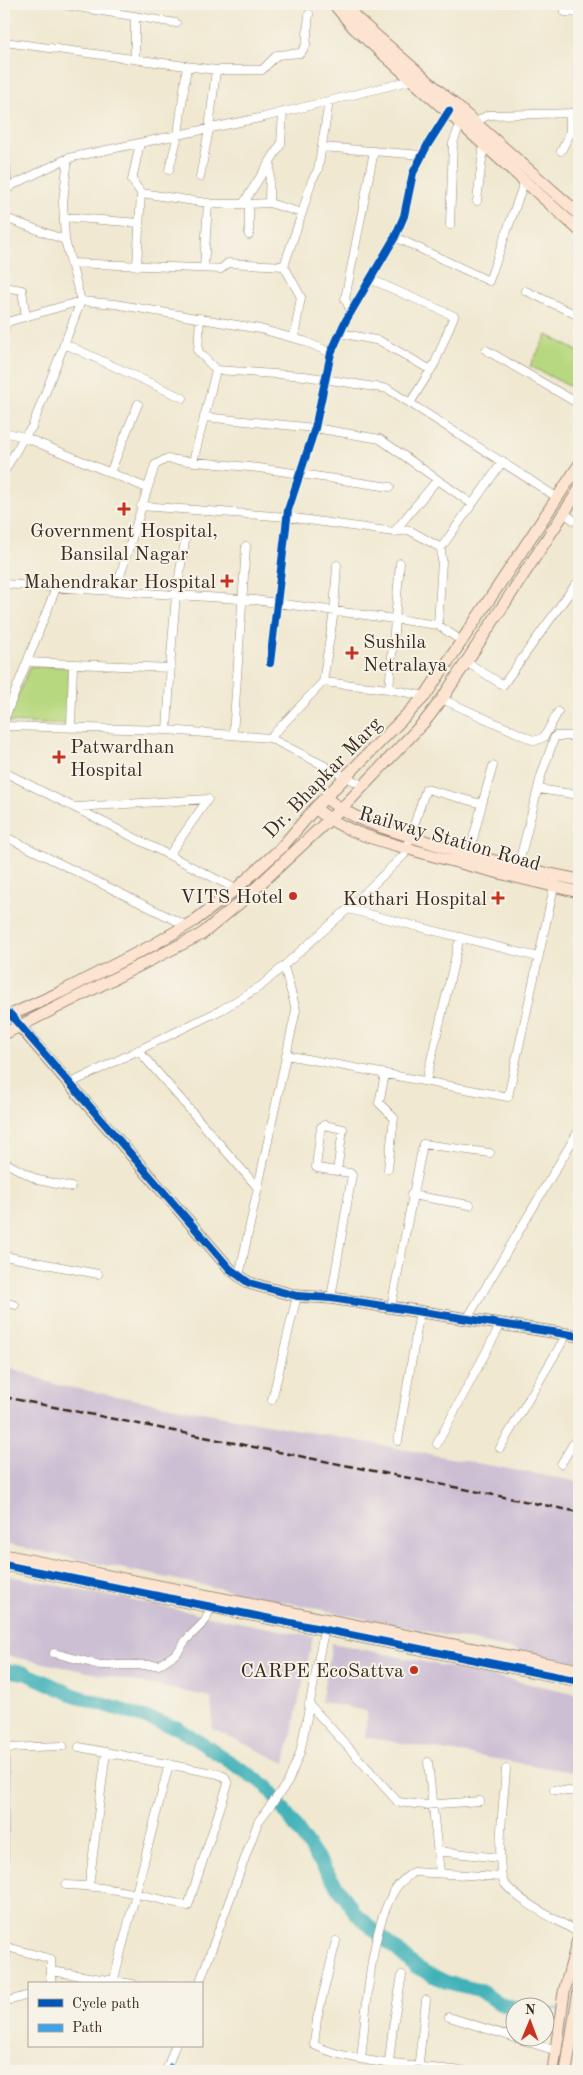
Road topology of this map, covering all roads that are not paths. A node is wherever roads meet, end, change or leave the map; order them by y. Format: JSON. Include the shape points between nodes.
{"nodes":[{"id":1,"x":58,"y":4,"type":"edge"},
{"id":2,"x":334,"y":4,"type":"edge"},
{"id":3,"x":362,"y":4,"type":"edge"},
{"id":4,"x":566,"y":4,"type":"edge"},
{"id":5,"x":346,"y":6,"type":"edge"},
{"id":6,"x":579,"y":13,"type":"edge"},
{"id":7,"x":309,"y":14,"type":"dead end"},
{"id":8,"x":135,"y":16,"type":"junction"},
{"id":9,"x":176,"y":23,"type":"dead end"},
{"id":10,"x":4,"y":42,"type":"edge"},
{"id":11,"x":135,"y":59,"type":"junction"},
{"id":12,"x":187,"y":66,"type":"junction"},
{"id":13,"x":216,"y":70,"type":"junction"},
{"id":14,"x":413,"y":80,"type":"junction"},
{"id":15,"x":329,"y":101,"type":"junction"},
{"id":16,"x":449,"y":111,"type":"junction"},
{"id":17,"x":283,"y":112,"type":"junction"},
{"id":18,"x":570,"y":113,"type":"junction"},
{"id":19,"x":579,"y":113,"type":"edge"},
{"id":20,"x":468,"y":124,"type":"junction"},
{"id":21,"x":210,"y":129,"type":"junction"},
{"id":22,"x":178,"y":136,"type":"junction"},
{"id":23,"x":140,"y":143,"type":"junction"},
{"id":24,"x":484,"y":143,"type":"junction"},
{"id":25,"x":4,"y":147,"type":"edge"},
{"id":26,"x":322,"y":147,"type":"junction"},
{"id":27,"x":561,"y":151,"type":"dead end"},
{"id":28,"x":374,"y":152,"type":"junction"},
{"id":29,"x":422,"y":155,"type":"junction"},
{"id":30,"x":68,"y":158,"type":"junction"},
{"id":31,"x":270,"y":161,"type":"junction"},
{"id":32,"x":169,"y":170,"type":"dead end"},
{"id":33,"x":200,"y":177,"type":"dead end"},
{"id":34,"x":525,"y":180,"type":"junction"},
{"id":35,"x":6,"y":190,"type":"edge"},
{"id":36,"x":141,"y":193,"type":"junction"},
{"id":37,"x":477,"y":201,"type":"dead end"},
{"id":38,"x":208,"y":203,"type":"junction"},
{"id":39,"x":269,"y":203,"type":"junction"},
{"id":40,"x":246,"y":204,"type":"junction"},
{"id":41,"x":302,"y":213,"type":"junction"},
{"id":42,"x":579,"y":214,"type":"edge"},
{"id":43,"x":4,"y":215,"type":"edge"},
{"id":44,"x":64,"y":217,"type":"junction"},
{"id":45,"x":139,"y":223,"type":"junction"},
{"id":46,"x":450,"y":225,"type":"dead end"},
{"id":47,"x":579,"y":230,"type":"edge"},
{"id":48,"x":249,"y":235,"type":"dead end"},
{"id":49,"x":395,"y":237,"type":"junction"},
{"id":50,"x":65,"y":240,"type":"junction"},
{"id":51,"x":70,"y":263,"type":"junction"},
{"id":52,"x":137,"y":266,"type":"junction"},
{"id":53,"x":284,"y":266,"type":"junction"},
{"id":54,"x":204,"y":268,"type":"junction"},
{"id":55,"x":370,"y":279,"type":"junction"},
{"id":56,"x":4,"y":287,"type":"edge"},
{"id":57,"x":526,"y":291,"type":"dead end"},
{"id":58,"x":81,"y":301,"type":"junction"},
{"id":59,"x":351,"y":311,"type":"junction"},
{"id":60,"x":26,"y":316,"type":"junction"},
{"id":61,"x":579,"y":316,"type":"edge"},
{"id":62,"x":200,"y":318,"type":"junction"},
{"id":63,"x":4,"y":330,"type":"edge"},
{"id":64,"x":340,"y":333,"type":"junction"},
{"id":65,"x":294,"y":338,"type":"junction"},
{"id":66,"x":65,"y":344,"type":"junction"},
{"id":67,"x":486,"y":350,"type":"dead end"},
{"id":68,"x":331,"y":353,"type":"junction"},
{"id":69,"x":216,"y":370,"type":"junction"},
{"id":70,"x":430,"y":370,"type":"junction"},
{"id":71,"x":326,"y":380,"type":"junction"},
{"id":72,"x":183,"y":398,"type":"dead end"},
{"id":73,"x":410,"y":403,"type":"junction"},
{"id":74,"x":138,"y":404,"type":"dead end"},
{"id":75,"x":579,"y":404,"type":"edge"},
{"id":76,"x":204,"y":417,"type":"junction"},
{"id":77,"x":315,"y":428,"type":"junction"},
{"id":78,"x":4,"y":432,"type":"edge"},
{"id":79,"x":24,"y":437,"type":"junction"},
{"id":80,"x":194,"y":462,"type":"junction"},
{"id":81,"x":503,"y":462,"type":"junction"},
{"id":82,"x":579,"y":465,"type":"edge"},
{"id":83,"x":4,"y":472,"type":"edge"},
{"id":84,"x":110,"y":473,"type":"junction"},
{"id":85,"x":299,"y":474,"type":"junction"},
{"id":86,"x":437,"y":480,"type":"junction"},
{"id":87,"x":390,"y":487,"type":"dead end"},
{"id":88,"x":147,"y":488,"type":"junction"},
{"id":89,"x":579,"y":490,"type":"edge"},
{"id":90,"x":558,"y":498,"type":"junction"},
{"id":91,"x":472,"y":504,"type":"junction"},
{"id":92,"x":141,"y":506,"type":"junction"},
{"id":93,"x":564,"y":513,"type":"junction"},
{"id":94,"x":287,"y":517,"type":"junction"},
{"id":95,"x":579,"y":524,"type":"edge"},
{"id":96,"x":394,"y":532,"type":"junction"},
{"id":97,"x":185,"y":541,"type":"dead end"},
{"id":98,"x":246,"y":546,"type":"dead end"},
{"id":99,"x":441,"y":548,"type":"junction"},
{"id":100,"x":400,"y":563,"type":"dead end"},
{"id":101,"x":337,"y":565,"type":"dead end"},
{"id":102,"x":4,"y":584,"type":"edge"},
{"id":103,"x":575,"y":585,"type":"dead end"},
{"id":104,"x":56,"y":588,"type":"junction"},
{"id":105,"x":115,"y":592,"type":"junction"},
{"id":106,"x":176,"y":595,"type":"junction"},
{"id":107,"x":240,"y":599,"type":"junction"},
{"id":108,"x":275,"y":602,"type":"junction"},
{"id":109,"x":334,"y":611,"type":"junction"},
{"id":110,"x":395,"y":619,"type":"junction"},
{"id":111,"x":438,"y":625,"type":"junction"},
{"id":112,"x":462,"y":642,"type":"junction"},
{"id":113,"x":171,"y":658,"type":"junction"},
{"id":114,"x":27,"y":662,"type":"junction"},
{"id":115,"x":465,"y":662,"type":"junction"},
{"id":116,"x":270,"y":663,"type":"dead end"},
{"id":117,"x":73,"y":664,"type":"junction"},
{"id":118,"x":323,"y":682,"type":"junction"},
{"id":119,"x":389,"y":689,"type":"junction"},
{"id":120,"x":425,"y":696,"type":"junction"},
{"id":121,"x":442,"y":699,"type":"junction"},
{"id":122,"x":558,"y":712,"type":"dead end"},
{"id":123,"x":4,"y":720,"type":"edge"},
{"id":124,"x":4,"y":726,"type":"edge"},
{"id":125,"x":71,"y":728,"type":"junction"},
{"id":126,"x":167,"y":730,"type":"junction"},
{"id":127,"x":233,"y":735,"type":"junction"},
{"id":128,"x":579,"y":736,"type":"edge"},
{"id":129,"x":270,"y":738,"type":"junction"},
{"id":130,"x":493,"y":766,"type":"dead end"},
{"id":131,"x":4,"y":772,"type":"edge"},
{"id":132,"x":348,"y":776,"type":"junction"},
{"id":133,"x":364,"y":786,"type":"junction"},
{"id":134,"x":538,"y":789,"type":"junction"},
{"id":135,"x":579,"y":795,"type":"edge"},
{"id":136,"x":326,"y":798,"type":"junction"},
{"id":137,"x":482,"y":804,"type":"junction"},
{"id":138,"x":74,"y":808,"type":"junction"},
{"id":139,"x":315,"y":808,"type":"junction"},
{"id":140,"x":340,"y":810,"type":"junction"},
{"id":141,"x":329,"y":820,"type":"junction"},
{"id":142,"x":4,"y":836,"type":"edge"},
{"id":143,"x":410,"y":843,"type":"junction"},
{"id":144,"x":170,"y":855,"type":"junction"},
{"id":145,"x":469,"y":855,"type":"junction"},
{"id":146,"x":518,"y":867,"type":"junction"},
{"id":147,"x":579,"y":880,"type":"edge"},
{"id":148,"x":555,"y":881,"type":"junction"},
{"id":149,"x":236,"y":889,"type":"junction"},
{"id":150,"x":579,"y":892,"type":"edge"},
{"id":151,"x":348,"y":909,"type":"junction"},
{"id":152,"x":187,"y":926,"type":"junction"},
{"id":153,"x":460,"y":937,"type":"junction"},
{"id":154,"x":538,"y":957,"type":"junction"},
{"id":155,"x":284,"y":966,"type":"junction"},
{"id":156,"x":7,"y":1016,"type":"edge"},
{"id":157,"x":20,"y":1027,"type":"junction"},
{"id":158,"x":4,"y":1034,"type":"edge"},
{"id":159,"x":138,"y":1050,"type":"junction"},
{"id":160,"x":286,"y":1055,"type":"junction"},
{"id":161,"x":385,"y":1074,"type":"junction"},
{"id":162,"x":426,"y":1081,"type":"junction"},
{"id":163,"x":70,"y":1084,"type":"junction"},
{"id":164,"x":579,"y":1130,"type":"edge"},
{"id":165,"x":490,"y":1153,"type":"dead end"},
{"id":166,"x":4,"y":1162,"type":"edge"},
{"id":167,"x":388,"y":1169,"type":"dead end"},
{"id":168,"x":337,"y":1171,"type":"junction"},
{"id":169,"x":71,"y":1187,"type":"dead end"},
{"id":170,"x":258,"y":1188,"type":"junction"},
{"id":171,"x":411,"y":1195,"type":"junction"},
{"id":172,"x":470,"y":1205,"type":"dead end"},
{"id":173,"x":4,"y":1256,"type":"edge"},
{"id":174,"x":98,"y":1274,"type":"dead end"},
{"id":175,"x":239,"y":1276,"type":"junction"},
{"id":176,"x":297,"y":1296,"type":"junction"},
{"id":177,"x":331,"y":1298,"type":"junction"},
{"id":178,"x":4,"y":1302,"type":"edge"},
{"id":179,"x":15,"y":1305,"type":"dead end"},
{"id":180,"x":391,"y":1307,"type":"junction"},
{"id":181,"x":420,"y":1311,"type":"junction"},
{"id":182,"x":467,"y":1319,"type":"junction"},
{"id":183,"x":501,"y":1324,"type":"junction"},
{"id":184,"x":567,"y":1334,"type":"junction"},
{"id":185,"x":579,"y":1336,"type":"edge"},
{"id":186,"x":272,"y":1400,"type":"dead end"},
{"id":187,"x":579,"y":1434,"type":"edge"},
{"id":188,"x":398,"y":1440,"type":"dead end"},
{"id":189,"x":437,"y":1444,"type":"dead end"},
{"id":190,"x":500,"y":1448,"type":"dead end"},
{"id":191,"x":562,"y":1464,"type":"dead end"},
{"id":192,"x":4,"y":1555,"type":"edge"},
{"id":193,"x":4,"y":1565,"type":"edge"},
{"id":194,"x":212,"y":1607,"type":"junction"},
{"id":195,"x":325,"y":1624,"type":"junction"},
{"id":196,"x":54,"y":1653,"type":"dead end"},
{"id":197,"x":579,"y":1670,"type":"edge"},
{"id":198,"x":579,"y":1681,"type":"edge"},
{"id":199,"x":309,"y":1704,"type":"junction"},
{"id":200,"x":63,"y":1746,"type":"dead end"},
{"id":201,"x":79,"y":1747,"type":"dead end"},
{"id":202,"x":5,"y":1748,"type":"edge"},
{"id":203,"x":106,"y":1752,"type":"junction"},
{"id":204,"x":428,"y":1762,"type":"dead end"},
{"id":205,"x":169,"y":1764,"type":"junction"},
{"id":206,"x":506,"y":1769,"type":"dead end"},
{"id":207,"x":554,"y":1790,"type":"dead end"},
{"id":208,"x":579,"y":1792,"type":"edge"},
{"id":209,"x":480,"y":1801,"type":"dead end"},
{"id":210,"x":432,"y":1804,"type":"junction"},
{"id":211,"x":437,"y":1851,"type":"junction"},
{"id":212,"x":500,"y":1858,"type":"junction"},
{"id":213,"x":4,"y":1864,"type":"edge"},
{"id":214,"x":440,"y":1873,"type":"junction"},
{"id":215,"x":502,"y":1878,"type":"junction"},
{"id":216,"x":66,"y":1885,"type":"dead end"},
{"id":217,"x":89,"y":1886,"type":"junction"},
{"id":218,"x":136,"y":1893,"type":"junction"},
{"id":219,"x":579,"y":1934,"type":"edge"},
{"id":220,"x":336,"y":1941,"type":"dead end"},
{"id":221,"x":5,"y":1947,"type":"edge"},
{"id":222,"x":4,"y":1970,"type":"edge"},
{"id":223,"x":51,"y":1972,"type":"junction"},
{"id":224,"x":402,"y":1975,"type":"dead end"},
{"id":225,"x":114,"y":1980,"type":"junction"},
{"id":226,"x":51,"y":1982,"type":"edge"},
{"id":227,"x":124,"y":1982,"type":"edge"},
{"id":228,"x":200,"y":1982,"type":"edge"},
{"id":229,"x":578,"y":1994,"type":"edge"},
{"id":230,"x":28,"y":1995,"type":"edge"},
{"id":231,"x":426,"y":2000,"type":"dead end"},
{"id":232,"x":4,"y":2002,"type":"edge"},
{"id":233,"x":450,"y":2017,"type":"dead end"},
{"id":234,"x":558,"y":2046,"type":"junction"},
{"id":235,"x":174,"y":2048,"type":"edge"},
{"id":236,"x":361,"y":2058,"type":"junction"},
{"id":237,"x":389,"y":2062,"type":"junction"},
{"id":238,"x":167,"y":2068,"type":"edge"},
{"id":239,"x":418,"y":2069,"type":"edge"},
{"id":240,"x":176,"y":2071,"type":"edge"},
{"id":241,"x":463,"y":2071,"type":"edge"},
{"id":242,"x":554,"y":2071,"type":"edge"},
{"id":243,"x":566,"y":2071,"type":"edge"}],
"edges":[{"from":1,"to":8,"type":"street"},
{"from":2,"to":14,"type":"street","via":[[354,28]]},
{"from":3,"to":5,"type":"street"},
{"from":4,"to":6,"type":"street","via":[[564,12]]},
{"from":5,"to":20,"type":"street"},
{"from":7,"to":13,"type":"street","via":[[306,44],[301,53],[277,55],[262,70]]},
{"from":8,"to":9,"type":"street"},
{"from":8,"to":11,"type":"street"},
{"from":10,"to":11,"type":"street"},
{"from":11,"to":12,"type":"street"},
{"from":12,"to":13,"type":"street"},
{"from":12,"to":22,"type":"street"},
{"from":13,"to":21,"type":"street"},
{"from":14,"to":15,"type":"street"},
{"from":14,"to":16,"type":"street"},
{"from":15,"to":17,"type":"street"},
{"from":15,"to":26,"type":"street"},
{"from":16,"to":20,"type":"street"},
{"from":16,"to":29,"type":"street"},
{"from":17,"to":21,"type":"street"},
{"from":17,"to":31,"type":"street","via":[[281,144]]},
{"from":18,"to":19,"type":"street"},
{"from":18,"to":20,"type":"street","via":[[488,115]]},
{"from":18,"to":27,"type":"street","via":[[570,134]]},
{"from":20,"to":24,"type":"street"},
{"from":20,"to":42,"type":"street"},
{"from":20,"to":46,"type":"street","via":[[453,143]]},
{"from":21,"to":22,"type":"street"},
{"from":21,"to":33,"type":"street"},
{"from":22,"to":23,"type":"street"},
{"from":22,"to":32,"type":"street"},
{"from":23,"to":30,"type":"street"},
{"from":23,"to":36,"type":"street","via":[[132,180]]},
{"from":24,"to":34,"type":"street"},
{"from":24,"to":37,"type":"street"},
{"from":25,"to":35,"type":"street"},
{"from":26,"to":28,"type":"street"},
{"from":26,"to":41,"type":"street","via":[[318,170]]},
{"from":28,"to":29,"type":"street"},
{"from":28,"to":59,"type":"street","via":[[345,299]]},
{"from":29,"to":49,"type":"street","via":[[413,174],[404,216]]},
{"from":30,"to":35,"type":"street"},
{"from":30,"to":44,"type":"street"},
{"from":31,"to":39,"type":"street"},
{"from":31,"to":40,"type":"street"},
{"from":34,"to":47,"type":"street"},
{"from":34,"to":49,"type":"street","via":[[489,281]]},
{"from":36,"to":38,"type":"street"},
{"from":36,"to":45,"type":"street"},
{"from":38,"to":40,"type":"street"},
{"from":38,"to":54,"type":"street"},
{"from":39,"to":40,"type":"street"},
{"from":39,"to":41,"type":"street"},
{"from":40,"to":48,"type":"street"},
{"from":41,"to":53,"type":"street"},
{"from":43,"to":50,"type":"street"},
{"from":44,"to":45,"type":"street"},
{"from":44,"to":50,"type":"street"},
{"from":45,"to":52,"type":"street"},
{"from":49,"to":55,"type":"street"},
{"from":50,"to":51,"type":"street"},
{"from":51,"to":52,"type":"street"},
{"from":51,"to":58,"type":"street"},
{"from":52,"to":54,"type":"street"},
{"from":53,"to":54,"type":"street","via":[[228,263],[221,269]]},
{"from":53,"to":65,"type":"street","via":[[301,297]]},
{"from":55,"to":59,"type":"street"},
{"from":55,"to":70,"type":"street","via":[[454,316]]},
{"from":56,"to":60,"type":"street","via":[[22,290]]},
{"from":57,"to":61,"type":"street"},
{"from":58,"to":60,"type":"street"},
{"from":58,"to":62,"type":"street"},
{"from":58,"to":66,"type":"street"},
{"from":59,"to":64,"type":"street"},
{"from":60,"to":63,"type":"street","via":[[7,322]]},
{"from":62,"to":65,"type":"street"},
{"from":62,"to":69,"type":"street","via":[[198,350]]},
{"from":64,"to":68,"type":"street"},
{"from":64,"to":70,"type":"street","via":[[380,341]]},
{"from":65,"to":68,"type":"street"},
{"from":66,"to":72,"type":"street"},
{"from":66,"to":79,"type":"street","via":[[32,427]]},
{"from":67,"to":75,"type":"street"},
{"from":68,"to":71,"type":"street"},
{"from":69,"to":71,"type":"street"},
{"from":69,"to":76,"type":"street"},
{"from":70,"to":73,"type":"street"},
{"from":71,"to":73,"type":"street","via":[[388,389]]},
{"from":71,"to":77,"type":"street"},
{"from":73,"to":81,"type":"street"},
{"from":74,"to":84,"type":"street"},
{"from":76,"to":77,"type":"street"},
{"from":76,"to":80,"type":"street"},
{"from":77,"to":85,"type":"street"},
{"from":77,"to":86,"type":"street","via":[[380,439]]},
{"from":78,"to":79,"type":"street"},
{"from":79,"to":83,"type":"street"},
{"from":79,"to":84,"type":"street"},
{"from":80,"to":85,"type":"street"},
{"from":80,"to":88,"type":"street","via":[[166,459],[155,465]]},
{"from":81,"to":90,"type":"street"},
{"from":81,"to":91,"type":"street"},
{"from":82,"to":90,"type":"street","name":"Dr. Bhapkar Marg"},
{"from":84,"to":88,"type":"street"},
{"from":85,"to":87,"type":"street"},
{"from":85,"to":94,"type":"street"},
{"from":86,"to":91,"type":"street"},
{"from":86,"to":96,"type":"street"},
{"from":88,"to":92,"type":"street"},
{"from":89,"to":93,"type":"street","name":"Dr. Bhapkar Marg"},
{"from":90,"to":112,"type":"street","name":"Dr. Bhapkar Marg"},
{"from":91,"to":99,"type":"street"},
{"from":92,"to":94,"type":"street"},
{"from":92,"to":105,"type":"street"},
{"from":93,"to":95,"type":"street"},
{"from":93,"to":115,"type":"street","name":"Dr. Bhapkar Marg"},
{"from":94,"to":96,"type":"street"},
{"from":94,"to":108,"type":"street"},
{"from":96,"to":99,"type":"street","via":[[409,530]]},
{"from":97,"to":106,"type":"street"},
{"from":98,"to":107,"type":"street"},
{"from":99,"to":111,"type":"street"},
{"from":100,"to":110,"type":"street"},
{"from":101,"to":109,"type":"street"},
{"from":102,"to":104,"type":"street"},
{"from":103,"to":115,"type":"street","via":[[503,685]]},
{"from":104,"to":105,"type":"street"},
{"from":104,"to":114,"type":"street"},
{"from":105,"to":106,"type":"street"},
{"from":106,"to":107,"type":"street"},
{"from":106,"to":113,"type":"street"},
{"from":107,"to":108,"type":"street"},
{"from":107,"to":127,"type":"street"},
{"from":108,"to":109,"type":"street"},
{"from":108,"to":116,"type":"street"},
{"from":109,"to":110,"type":"street"},
{"from":109,"to":118,"type":"street"},
{"from":110,"to":111,"type":"street"},
{"from":110,"to":119,"type":"street"},
{"from":111,"to":112,"type":"street"},
{"from":112,"to":120,"type":"street","name":"Dr. Bhapkar Marg"},
{"from":113,"to":117,"type":"street","via":[[170,668]]},
{"from":113,"to":126,"type":"street"},
{"from":114,"to":117,"type":"street"},
{"from":114,"to":123,"type":"street"},
{"from":115,"to":121,"type":"street","name":"Dr. Bhapkar Marg"},
{"from":117,"to":125,"type":"street"},
{"from":118,"to":119,"type":"street"},
{"from":118,"to":129,"type":"street"},
{"from":119,"to":120,"type":"street"},
{"from":120,"to":132,"type":"street","name":"Dr. Bhapkar Marg"},
{"from":121,"to":122,"type":"street","via":[[535,741],[544,737]]},
{"from":121,"to":133,"type":"street","name":"Dr. Bhapkar Marg"},
{"from":124,"to":125,"type":"street"},
{"from":125,"to":126,"type":"street"},
{"from":126,"to":127,"type":"street"},
{"from":127,"to":129,"type":"street"},
{"from":128,"to":134,"type":"street","via":[[555,736]]},
{"from":129,"to":132,"type":"street"},
{"from":130,"to":137,"type":"street"},
{"from":131,"to":138,"type":"street"},
{"from":132,"to":133,"type":"street"},
{"from":132,"to":136,"type":"street","name":"Dr. Bhapkar Marg"},
{"from":133,"to":140,"type":"street","name":"Dr. Bhapkar Marg"},
{"from":134,"to":135,"type":"street"},
{"from":134,"to":146,"type":"street"},
{"from":136,"to":139,"type":"street","name":"Dr. Bhapkar Marg"},
{"from":136,"to":140,"type":"street","name":"Railway Station Road"},
{"from":137,"to":143,"type":"street","via":[[426,789]]},
{"from":137,"to":145,"type":"street"},
{"from":138,"to":144,"type":"street"},
{"from":138,"to":144,"type":"street","via":[[208,800]]},
{"from":139,"to":141,"type":"street","name":"Railway Station Road"},
{"from":139,"to":149,"type":"street","name":"Dr. Bhapkar Marg","via":[[280,848]]},
{"from":140,"to":141,"type":"street","name":"Dr. Bhapkar Marg"},
{"from":140,"to":143,"type":"street","name":"Railway Station Road"},
{"from":141,"to":143,"type":"street","name":"Railway Station Road","via":[[350,831]]},
{"from":141,"to":157,"type":"street","name":"Dr. Bhapkar Marg","via":[[202,934]]},
{"from":142,"to":152,"type":"street"},
{"from":143,"to":145,"type":"street","name":"Railway Station Road"},
{"from":143,"to":148,"type":"street","name":"Railway Station Road","via":[[477,869]]},
{"from":143,"to":151,"type":"street"},
{"from":144,"to":149,"type":"street"},
{"from":145,"to":146,"type":"street","name":"Railway Station Road"},
{"from":146,"to":148,"type":"street","name":"Railway Station Road"},
{"from":147,"to":148,"type":"street","name":"Railway Station Road"},
{"from":148,"to":150,"type":"street","name":"Railway Station Road"},
{"from":148,"to":154,"type":"street"},
{"from":149,"to":152,"type":"street","name":"Dr. Bhapkar Marg"},
{"from":151,"to":153,"type":"street"},
{"from":151,"to":155,"type":"street"},
{"from":152,"to":156,"type":"street","name":"Dr. Bhapkar Marg","via":[[61,992]]},
{"from":153,"to":154,"type":"street"},
{"from":153,"to":162,"type":"street"},
{"from":154,"to":162,"type":"street","via":[[508,1097]]},
{"from":155,"to":159,"type":"street","via":[[261,986],[221,1010]]},
{"from":155,"to":160,"type":"street","via":[[296,1010]]},
{"from":156,"to":157,"type":"street"},
{"from":157,"to":158,"type":"street","name":"Dr. Bhapkar Marg"},
{"from":157,"to":163,"type":"street"},
{"from":159,"to":163,"type":"street"},
{"from":159,"to":170,"type":"street"},
{"from":160,"to":161,"type":"street"},
{"from":160,"to":170,"type":"street"},
{"from":161,"to":162,"type":"street"},
{"from":161,"to":167,"type":"street","via":[[379,1103],[394,1118]]},
{"from":163,"to":175,"type":"street"},
{"from":164,"to":182,"type":"street"},
{"from":165,"to":171,"type":"street","via":[[424,1143]]},
{"from":166,"to":169,"type":"street","via":[[38,1180]]},
{"from":168,"to":168,"type":"street","via":[[316,1167],[321,1127],[324,1125],[342,1128]]},
{"from":168,"to":177,"type":"street","via":[[352,1175]]},
{"from":170,"to":175,"type":"street"},
{"from":171,"to":172,"type":"street"},
{"from":171,"to":180,"type":"street"},
{"from":173,"to":174,"type":"street"},
{"from":175,"to":176,"type":"street","via":[[250,1283]]},
{"from":176,"to":177,"type":"street"},
{"from":176,"to":186,"type":"street"},
{"from":177,"to":180,"type":"street"},
{"from":178,"to":179,"type":"street"},
{"from":180,"to":181,"type":"street"},
{"from":181,"to":182,"type":"street"},
{"from":181,"to":188,"type":"street"},
{"from":182,"to":183,"type":"street"},
{"from":183,"to":184,"type":"street"},
{"from":183,"to":189,"type":"street"},
{"from":184,"to":185,"type":"street"},
{"from":184,"to":190,"type":"street"},
{"from":187,"to":191,"type":"street"},
{"from":192,"to":195,"type":"street"},
{"from":193,"to":194,"type":"street"},
{"from":194,"to":195,"type":"street"},
{"from":194,"to":196,"type":"street","via":[[205,1621],[177,1652],[159,1665],[100,1665]]},
{"from":195,"to":197,"type":"street"},
{"from":195,"to":198,"type":"street"},
{"from":195,"to":199,"type":"street"},
{"from":199,"to":210,"type":"street","via":[[398,1802]]},
{"from":199,"to":228,"type":"street","via":[[300,1753],[288,1782],[258,1822]]},
{"from":200,"to":202,"type":"street"},
{"from":201,"to":203,"type":"street"},
{"from":202,"to":213,"type":"street"},
{"from":203,"to":205,"type":"street"},
{"from":203,"to":217,"type":"street"},
{"from":204,"to":210,"type":"street"},
{"from":205,"to":218,"type":"street"},
{"from":205,"to":218,"type":"street","via":[[218,1774],[225,1777],[228,1784],[188,1906]]},
{"from":206,"to":212,"type":"street"},
{"from":207,"to":208,"type":"street"},
{"from":209,"to":210,"type":"street"},
{"from":210,"to":211,"type":"street"},
{"from":211,"to":212,"type":"street"},
{"from":211,"to":214,"type":"street"},
{"from":212,"to":215,"type":"street"},
{"from":214,"to":215,"type":"street"},
{"from":214,"to":236,"type":"street","via":[[413,1872],[396,1887],[384,1914],[374,1948]]},
{"from":215,"to":219,"type":"street","via":[[524,1900]]},
{"from":216,"to":217,"type":"street"},
{"from":217,"to":218,"type":"street"},
{"from":218,"to":225,"type":"street"},
{"from":219,"to":234,"type":"street","via":[[564,1992]]},
{"from":220,"to":236,"type":"street","via":[[314,2045]]},
{"from":221,"to":222,"type":"street"},
{"from":221,"to":223,"type":"street","via":[[51,1959]]},
{"from":223,"to":225,"type":"street"},
{"from":223,"to":226,"type":"street"},
{"from":224,"to":237,"type":"street"},
{"from":225,"to":227,"type":"street"},
{"from":229,"to":243,"type":"street"},
{"from":230,"to":232,"type":"street"},
{"from":231,"to":239,"type":"street"},
{"from":233,"to":234,"type":"street"},
{"from":234,"to":242,"type":"street"},
{"from":235,"to":238,"type":"street"},
{"from":236,"to":237,"type":"street"},
{"from":237,"to":239,"type":"street"},
{"from":238,"to":240,"type":"street"},
{"from":239,"to":241,"type":"street"}]}
